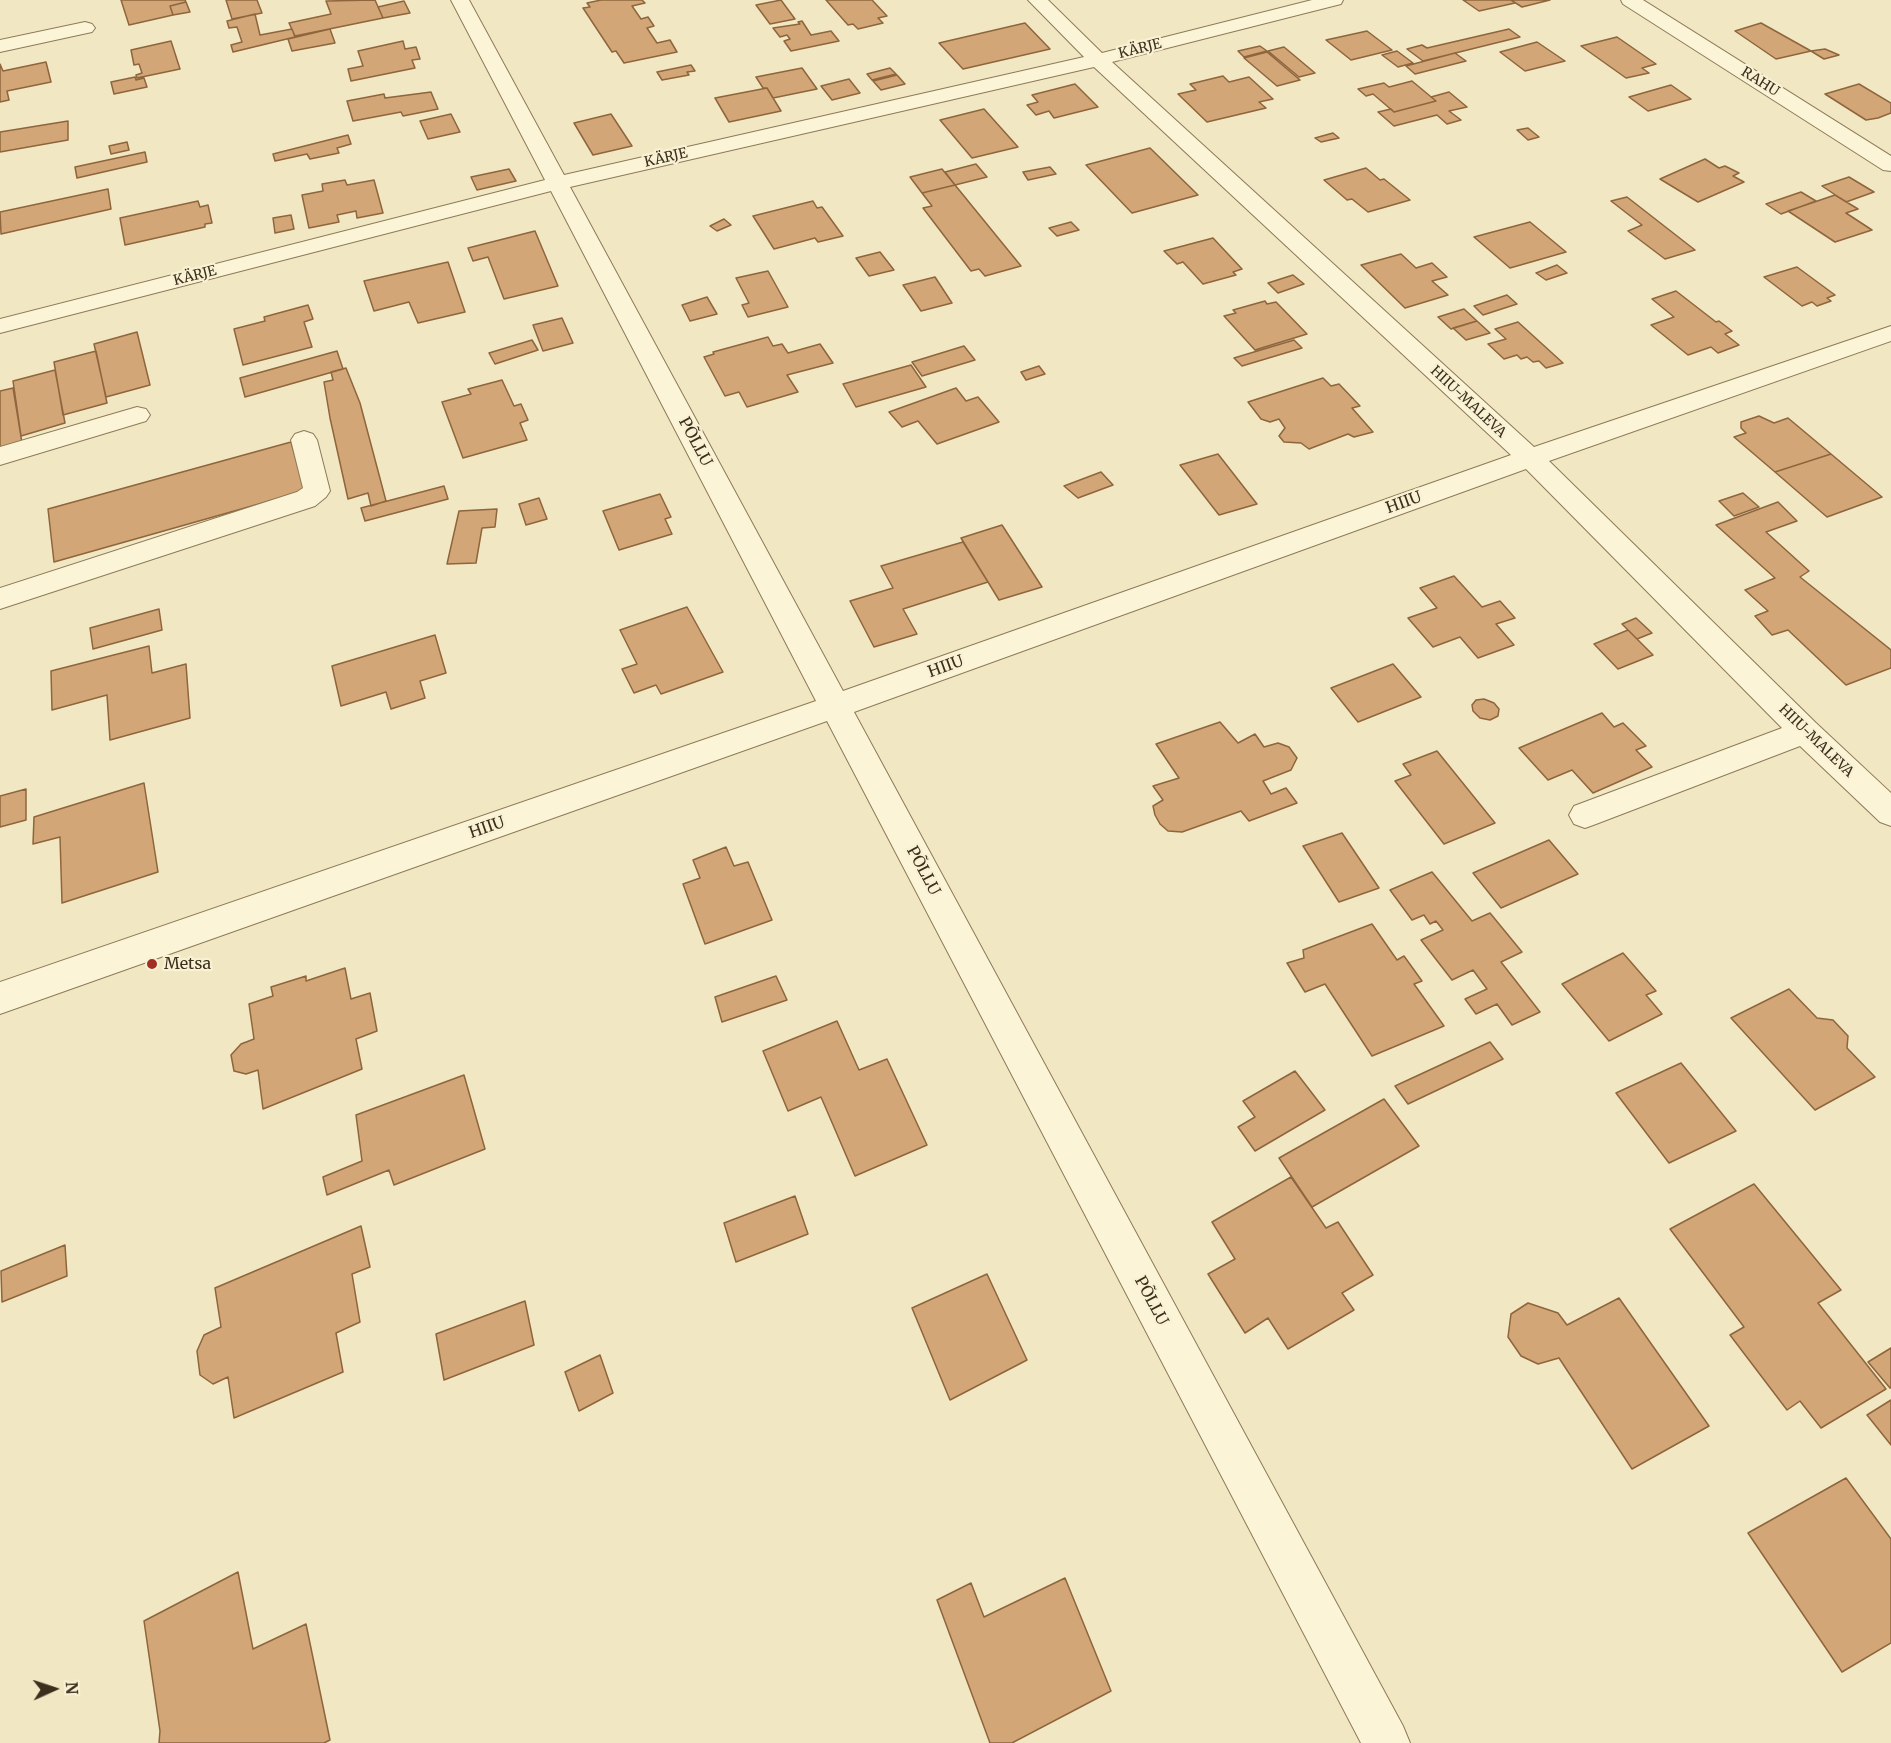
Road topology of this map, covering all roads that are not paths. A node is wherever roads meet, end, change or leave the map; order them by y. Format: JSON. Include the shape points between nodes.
{"nodes":[{"id":1,"x":460,"y":0,"type":"edge"},
{"id":2,"x":1037,"y":0,"type":"edge"},
{"id":3,"x":1334,"y":0,"type":"edge"},
{"id":4,"x":1630,"y":0,"type":"edge"},
{"id":5,"x":85,"y":28,"type":"dead end"},
{"id":6,"x":0,"y":46,"type":"edge"},
{"id":7,"x":1098,"y":60,"type":"junction"},
{"id":8,"x":1891,"y":165,"type":"edge"},
{"id":9,"x":558,"y":183,"type":"junction"},
{"id":10,"x":0,"y":326,"type":"edge"},
{"id":11,"x":1891,"y":333,"type":"edge"},
{"id":12,"x":137,"y":415,"type":"dead end"},
{"id":13,"x":304,"y":440,"type":"dead end"},
{"id":14,"x":0,"y":456,"type":"edge"},
{"id":15,"x":1530,"y":458,"type":"junction"},
{"id":16,"x":0,"y":599,"type":"edge"},
{"id":17,"x":836,"y":706,"type":"junction"},
{"id":18,"x":1806,"y":732,"type":"junction"},
{"id":19,"x":1891,"y":813,"type":"edge"},
{"id":20,"x":1585,"y":815,"type":"dead end"},
{"id":21,"x":0,"y":998,"type":"edge"},
{"id":22,"x":1386,"y":1743,"type":"edge"}],
"edges":[{"from":1,"to":9,"type":"street","name":"PÕLLU"},
{"from":2,"to":7,"type":"street","name":"HIIU-MALEVA"},
{"from":3,"to":7,"type":"street","name":"KÄRJE"},
{"from":4,"to":8,"type":"street","name":"RAHU"},
{"from":5,"to":6,"type":"street"},
{"from":7,"to":9,"type":"street","name":"KÄRJE"},
{"from":7,"to":15,"type":"street","name":"HIIU-MALEVA"},
{"from":9,"to":10,"type":"street","name":"KÄRJE"},
{"from":9,"to":17,"type":"street","name":"PÕLLU"},
{"from":11,"to":15,"type":"street","name":"HIIU"},
{"from":12,"to":14,"type":"street"},
{"from":13,"to":16,"type":"street","via":[[317,491],[306,499]]},
{"from":15,"to":17,"type":"street","name":"HIIU"},
{"from":15,"to":18,"type":"street","name":"HIIU-MALEVA"},
{"from":17,"to":21,"type":"street","name":"HIIU"},
{"from":17,"to":22,"type":"street","name":"PÕLLU"},
{"from":18,"to":19,"type":"street","name":"HIIU-MALEVA"},
{"from":18,"to":20,"type":"street"}]}
